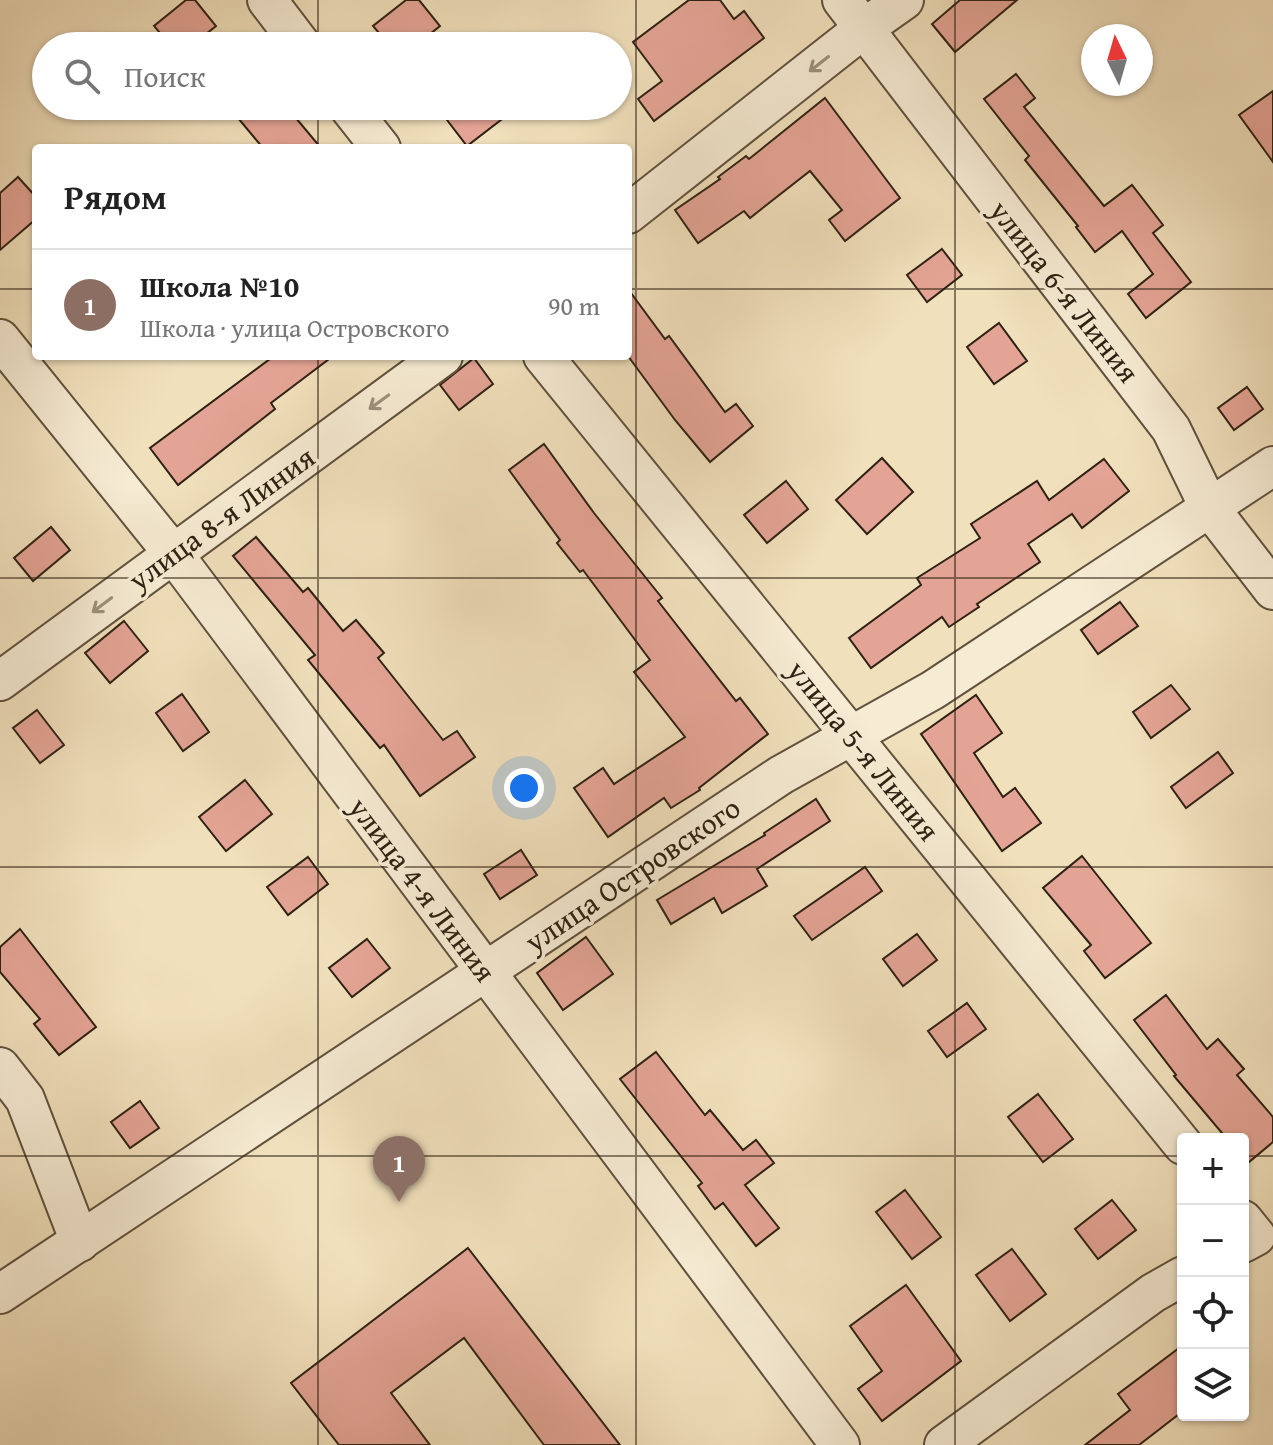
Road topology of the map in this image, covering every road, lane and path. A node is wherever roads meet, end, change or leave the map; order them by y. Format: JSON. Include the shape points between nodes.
{"nodes":[{"id":1,"x":267,"y":0,"type":"edge"},
{"id":2,"x":904,"y":0,"type":"edge"},
{"id":3,"x":853,"y":14,"type":"edge"},
{"id":4,"x":291,"y":32,"type":"edge"},
{"id":5,"x":359,"y":120,"type":"edge"},
{"id":6,"x":378,"y":144,"type":"edge"},
{"id":7,"x":632,"y":210,"type":"edge"},
{"id":8,"x":0,"y":339,"type":"edge"},
{"id":9,"x":437,"y":360,"type":"edge"},
{"id":10,"x":546,"y":360,"type":"edge"},
{"id":11,"x":1273,"y":466,"type":"edge"},
{"id":12,"x":1209,"y":507,"type":"junction"},
{"id":13,"x":172,"y":552,"type":"junction"},
{"id":14,"x":1273,"y":590,"type":"edge"},
{"id":15,"x":0,"y":681,"type":"edge"},
{"id":16,"x":853,"y":735,"type":"junction"},
{"id":17,"x":484,"y":972,"type":"junction"},
{"id":18,"x":0,"y":1067,"type":"edge"},
{"id":19,"x":1177,"y":1138,"type":"edge"},
{"id":20,"x":80,"y":1242,"type":"junction"},
{"id":21,"x":1181,"y":1277,"type":"edge"},
{"id":22,"x":0,"y":1294,"type":"edge"},
{"id":23,"x":840,"y":1445,"type":"edge"},
{"id":24,"x":944,"y":1445,"type":"edge"}],
"edges":[{"from":1,"to":4,"type":"street"},
{"from":2,"to":3,"type":"street"},
{"from":3,"to":7,"type":"street","one_way":true},
{"from":3,"to":12,"type":"street","name":"улица 6-я Линия","via":[[1171,429]]},
{"from":5,"to":6,"type":"street"},
{"from":8,"to":13,"type":"street","name":"улица 4-я Линия"},
{"from":9,"to":13,"type":"street","name":"улица 8-я Линия","one_way":true},
{"from":10,"to":16,"type":"street","name":"улица 5-я Линия"},
{"from":11,"to":12,"type":"street","name":"улица Островского"},
{"from":12,"to":14,"type":"street","name":"улица 6-я Линия"},
{"from":12,"to":16,"type":"street","name":"улица Островского","via":[[933,690]]},
{"from":13,"to":15,"type":"street","name":"улица 8-я Линия","one_way":true},
{"from":13,"to":17,"type":"street","name":"улица 4-я Линия"},
{"from":16,"to":17,"type":"street","name":"улица Островского","via":[[781,775]]},
{"from":16,"to":19,"type":"street","name":"улица 5-я Линия"},
{"from":17,"to":20,"type":"street","name":"улица Островского"},
{"from":17,"to":23,"type":"street","name":"улица 4-я Линия"},
{"from":18,"to":20,"type":"street","via":[[25,1099]]},
{"from":20,"to":22,"type":"street","name":"улица Островского"},
{"from":21,"to":24,"type":"street"}]}
